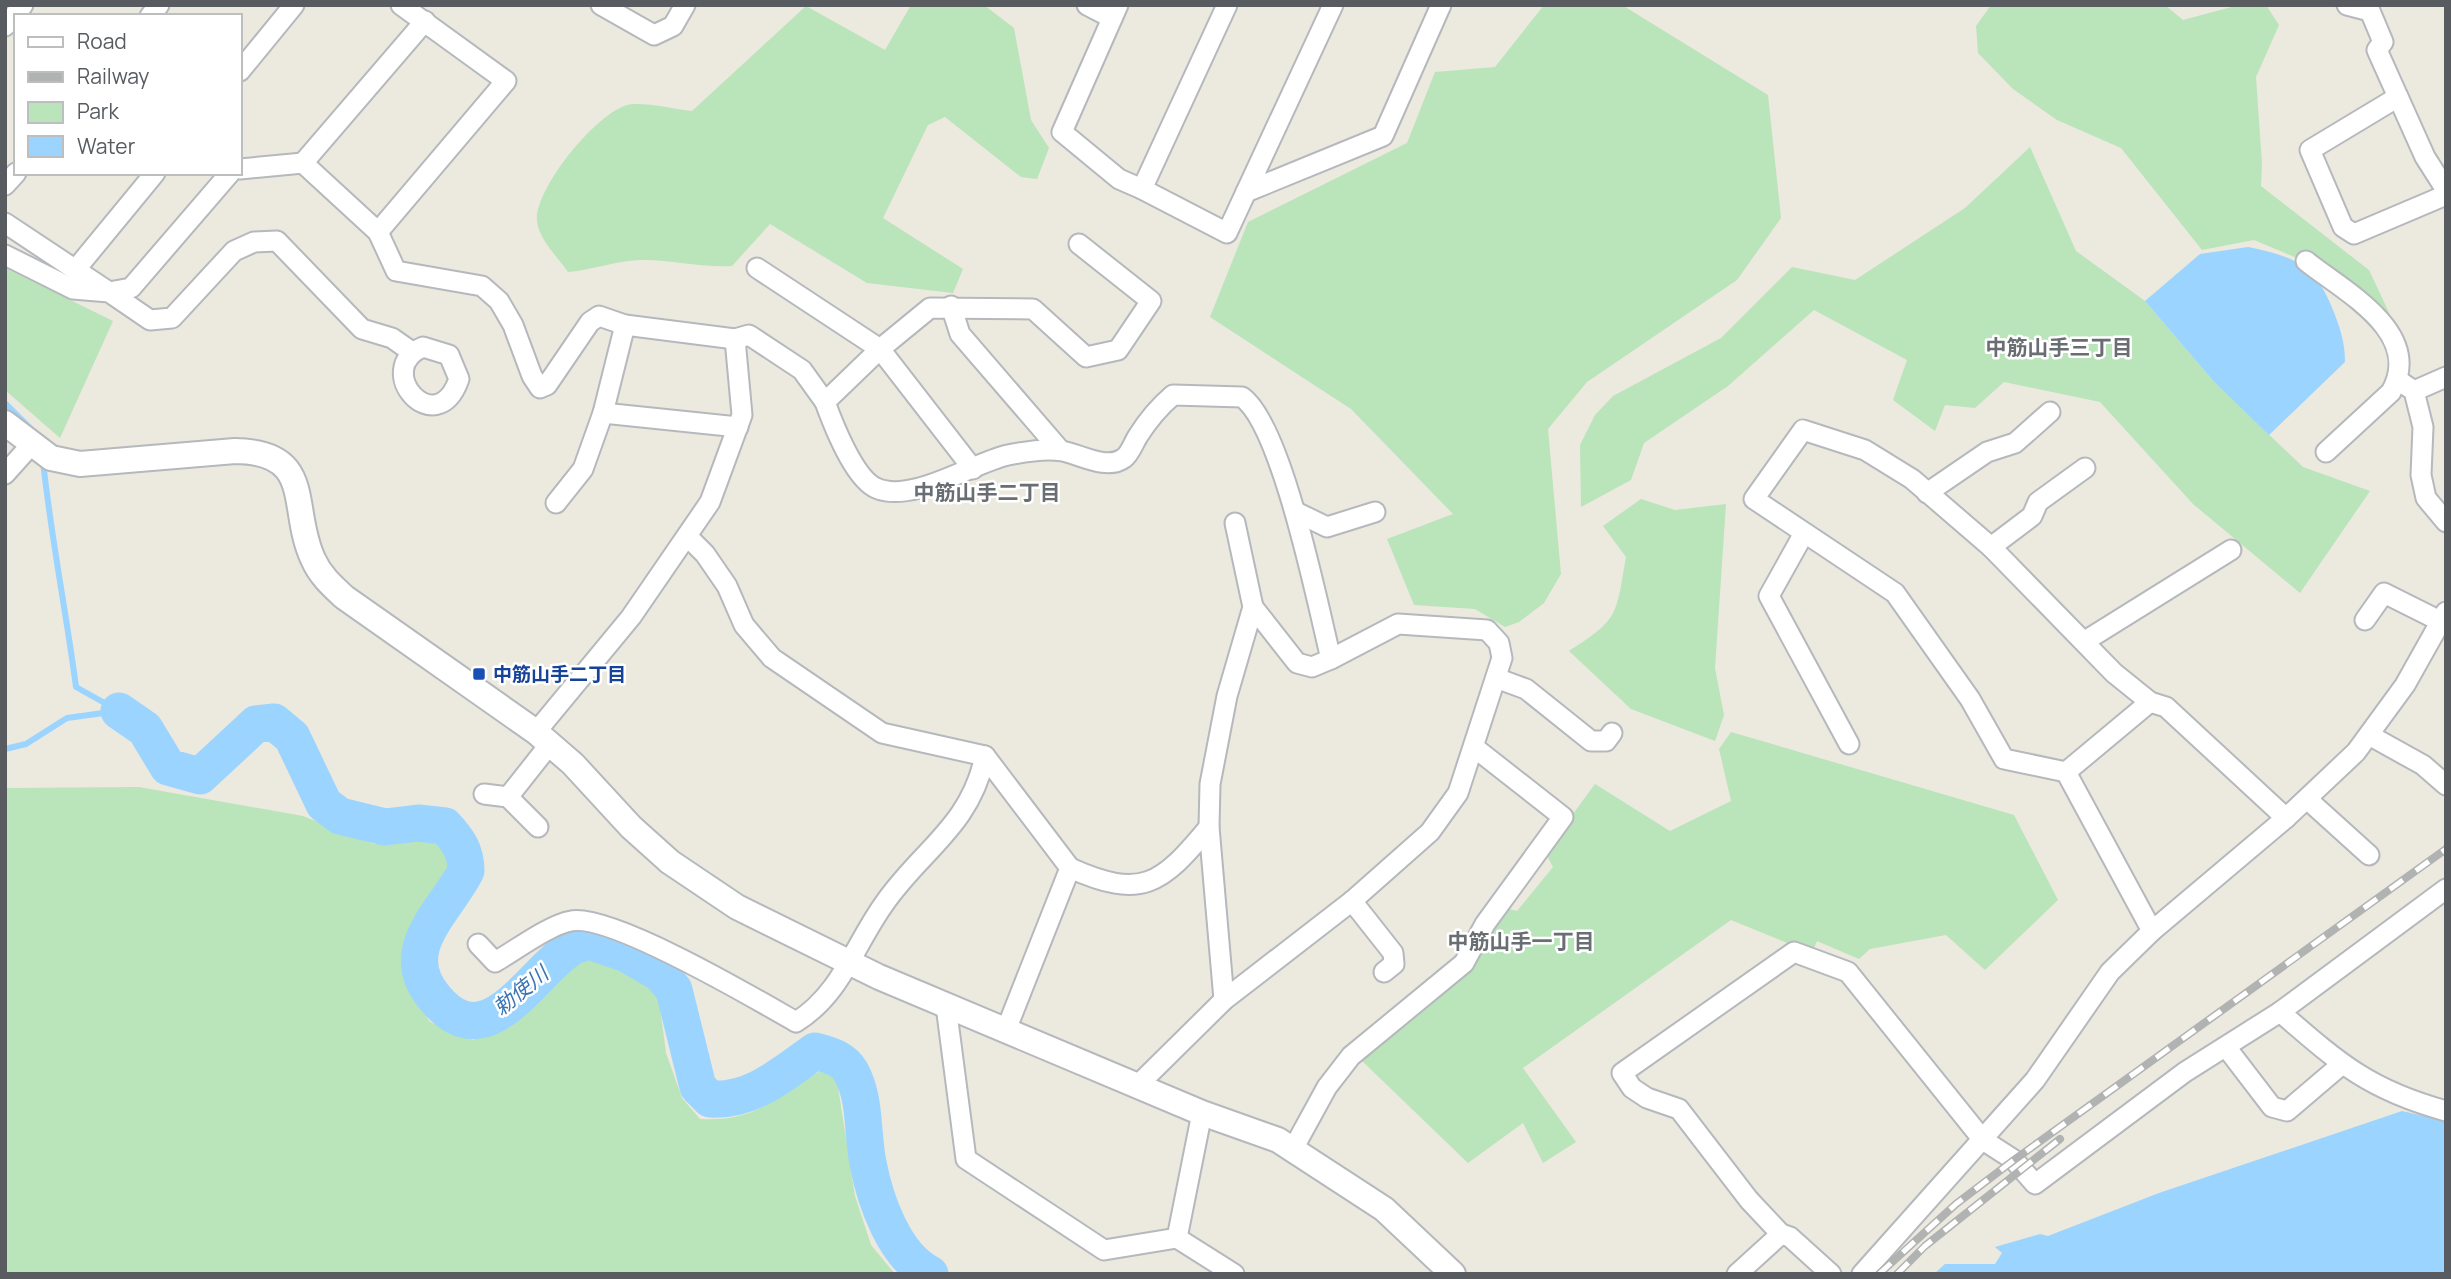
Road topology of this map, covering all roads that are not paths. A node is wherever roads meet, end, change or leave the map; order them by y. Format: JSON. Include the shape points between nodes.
{"nodes":[{"id":1,"x":294,"y":5,"type":"edge"},
{"id":2,"x":401,"y":5,"type":"edge"},
{"id":3,"x":601,"y":5,"type":"edge"},
{"id":4,"x":685,"y":5,"type":"edge"},
{"id":5,"x":1087,"y":5,"type":"edge"},
{"id":6,"x":1227,"y":5,"type":"edge"},
{"id":7,"x":1333,"y":5,"type":"edge"},
{"id":8,"x":1441,"y":5,"type":"edge"},
{"id":9,"x":2347,"y":5,"type":"edge"},
{"id":10,"x":1115,"y":11,"type":"edge"},
{"id":11,"x":425,"y":22,"type":"junction"},
{"id":12,"x":242,"y":69,"type":"edge"},
{"id":13,"x":2398,"y":97,"type":"junction"},
{"id":14,"x":303,"y":163,"type":"junction"},
{"id":15,"x":242,"y":169,"type":"edge"},
{"id":16,"x":153,"y":175,"type":"edge"},
{"id":17,"x":228,"y":175,"type":"edge"},
{"id":18,"x":1142,"y":189,"type":"junction"},
{"id":19,"x":2446,"y":190,"type":"edge"},
{"id":20,"x":1246,"y":192,"type":"junction"},
{"id":21,"x":2446,"y":195,"type":"edge"},
{"id":22,"x":5,"y":223,"type":"edge"},
{"id":23,"x":378,"y":232,"type":"junction"},
{"id":24,"x":1079,"y":244,"type":"dead end"},
{"id":25,"x":5,"y":255,"type":"edge"},
{"id":26,"x":2306,"y":261,"type":"dead end"},
{"id":27,"x":757,"y":268,"type":"dead end"},
{"id":28,"x":76,"y":269,"type":"junction"},
{"id":29,"x":109,"y":292,"type":"junction"},
{"id":30,"x":951,"y":306,"type":"junction"},
{"id":31,"x":625,"y":325,"type":"junction"},
{"id":32,"x":735,"y":339,"type":"junction"},
{"id":33,"x":880,"y":349,"type":"junction"},
{"id":34,"x":412,"y":352,"type":"dead end"},
{"id":35,"x":2446,"y":377,"type":"edge"},
{"id":36,"x":2406,"y":385,"type":"junction"},
{"id":37,"x":825,"y":402,"type":"junction"},
{"id":38,"x":2050,"y":412,"type":"dead end"},
{"id":39,"x":603,"y":413,"type":"junction"},
{"id":40,"x":5,"y":423,"type":"edge"},
{"id":41,"x":738,"y":427,"type":"junction"},
{"id":42,"x":31,"y":445,"type":"junction"},
{"id":43,"x":1060,"y":450,"type":"junction"},
{"id":44,"x":2326,"y":452,"type":"dead end"},
{"id":45,"x":2085,"y":468,"type":"dead end"},
{"id":46,"x":972,"y":469,"type":"junction"},
{"id":47,"x":5,"y":474,"type":"edge"},
{"id":48,"x":1927,"y":493,"type":"junction"},
{"id":49,"x":556,"y":503,"type":"dead end"},
{"id":50,"x":1296,"y":512,"type":"junction"},
{"id":51,"x":1375,"y":512,"type":"dead end"},
{"id":52,"x":2446,"y":522,"type":"edge"},
{"id":53,"x":1235,"y":523,"type":"dead end"},
{"id":54,"x":1803,"y":535,"type":"junction"},
{"id":55,"x":687,"y":536,"type":"junction"},
{"id":56,"x":1991,"y":547,"type":"junction"},
{"id":57,"x":2231,"y":550,"type":"dead end"},
{"id":58,"x":1253,"y":607,"type":"junction"},
{"id":59,"x":2443,"y":617,"type":"edge"},
{"id":60,"x":2365,"y":620,"type":"dead end"},
{"id":61,"x":2085,"y":641,"type":"junction"},
{"id":62,"x":1331,"y":659,"type":"junction"},
{"id":63,"x":1496,"y":678,"type":"junction"},
{"id":64,"x":2150,"y":702,"type":"junction"},
{"id":65,"x":1612,"y":733,"type":"dead end"},
{"id":66,"x":2369,"y":735,"type":"junction"},
{"id":67,"x":543,"y":738,"type":"junction"},
{"id":68,"x":1849,"y":744,"type":"dead end"},
{"id":69,"x":1475,"y":748,"type":"junction"},
{"id":70,"x":985,"y":756,"type":"junction"},
{"id":71,"x":2066,"y":772,"type":"junction"},
{"id":72,"x":2446,"y":785,"type":"edge"},
{"id":73,"x":484,"y":794,"type":"dead end"},
{"id":74,"x":508,"y":797,"type":"junction"},
{"id":75,"x":2307,"y":799,"type":"junction"},
{"id":76,"x":2286,"y":818,"type":"junction"},
{"id":77,"x":538,"y":827,"type":"dead end"},
{"id":78,"x":1209,"y":828,"type":"junction"},
{"id":79,"x":2369,"y":855,"type":"dead end"},
{"id":80,"x":1070,"y":868,"type":"junction"},
{"id":81,"x":2446,"y":890,"type":"edge"},
{"id":82,"x":1352,"y":901,"type":"junction"},
{"id":83,"x":2152,"y":931,"type":"junction"},
{"id":84,"x":478,"y":944,"type":"dead end"},
{"id":85,"x":847,"y":962,"type":"junction"},
{"id":86,"x":1384,"y":972,"type":"dead end"},
{"id":87,"x":1224,"y":1000,"type":"junction"},
{"id":88,"x":946,"y":1006,"type":"junction"},
{"id":89,"x":2280,"y":1012,"type":"junction"},
{"id":90,"x":1006,"y":1030,"type":"junction"},
{"id":91,"x":2226,"y":1047,"type":"junction"},
{"id":92,"x":2341,"y":1065,"type":"junction"},
{"id":93,"x":1139,"y":1084,"type":"junction"},
{"id":94,"x":2446,"y":1111,"type":"edge"},
{"id":95,"x":1202,"y":1113,"type":"junction"},
{"id":96,"x":1983,"y":1140,"type":"junction"},
{"id":97,"x":1293,"y":1149,"type":"junction"},
{"id":98,"x":1781,"y":1234,"type":"junction"},
{"id":99,"x":1177,"y":1238,"type":"junction"},
{"id":100,"x":1234,"y":1274,"type":"edge"},
{"id":101,"x":1453,"y":1274,"type":"edge"},
{"id":102,"x":1737,"y":1274,"type":"edge"},
{"id":103,"x":1831,"y":1274,"type":"edge"},
{"id":104,"x":1862,"y":1274,"type":"edge"}],
"edges":[{"from":1,"to":12,"type":"street"},
{"from":2,"to":11,"type":"street"},
{"from":3,"to":4,"type":"street","via":[[654,36],[673,26]]},
{"from":5,"to":10,"type":"street"},
{"from":6,"to":18,"type":"street"},
{"from":7,"to":20,"type":"street"},
{"from":8,"to":20,"type":"street","via":[[1383,136]]},
{"from":9,"to":13,"type":"street","via":[[2370,11],[2383,42],[2377,50]]},
{"from":10,"to":18,"type":"street","via":[[1062,132],[1119,179]]},
{"from":11,"to":14,"type":"street"},
{"from":11,"to":23,"type":"street","via":[[506,81]]},
{"from":13,"to":19,"type":"street","via":[[2425,157]]},
{"from":13,"to":21,"type":"street","via":[[2309,150],[2343,227],[2354,234]]},
{"from":14,"to":15,"type":"street"},
{"from":14,"to":23,"type":"street"},
{"from":16,"to":28,"type":"street"},
{"from":17,"to":29,"type":"street","via":[[131,288]]},
{"from":18,"to":20,"type":"street","via":[[1227,233]]},
{"from":22,"to":28,"type":"street"},
{"from":23,"to":31,"type":"street","via":[[396,271],[482,286],[499,300],[540,388],[547,385],[590,321],[599,316]]},
{"from":24,"to":30,"type":"street","via":[[1151,300],[1118,350],[1087,357],[1033,309]]},
{"from":25,"to":29,"type":"street","via":[[73,289]]},
{"from":26,"to":36,"type":"street","via":[[2342,284],[2375,315]]},
{"from":27,"to":33,"type":"street"},
{"from":28,"to":29,"type":"street"},
{"from":29,"to":34,"type":"street","via":[[150,320],[172,318],[234,251],[254,242],[277,242],[362,328],[392,338]]},
{"from":30,"to":33,"type":"street","via":[[930,308]]},
{"from":30,"to":43,"type":"street","via":[[960,334]]},
{"from":31,"to":32,"type":"street"},
{"from":31,"to":39,"type":"street"},
{"from":32,"to":37,"type":"street","via":[[749,335],[802,370]]},
{"from":32,"to":41,"type":"street","via":[[742,408]]},
{"from":33,"to":37,"type":"street"},
{"from":33,"to":46,"type":"street"},
{"from":35,"to":36,"type":"street"},
{"from":36,"to":44,"type":"street"},
{"from":36,"to":52,"type":"street","via":[[2423,427],[2421,475],[2426,498]]},
{"from":37,"to":46,"type":"street","via":[[846,449],[873,487],[887,492],[911,490]]},
{"from":38,"to":48,"type":"street","via":[[2015,443],[1987,452]]},
{"from":39,"to":41,"type":"street"},
{"from":39,"to":49,"type":"street","via":[[583,469]]},
{"from":40,"to":42,"type":"street"},
{"from":41,"to":55,"type":"street","via":[[710,502]]},
{"from":42,"to":47,"type":"street"},
{"from":42,"to":67,"type":"street","via":[[51,458],[80,464],[235,451],[256,451],[279,461],[297,482],[312,557],[324,579]]},
{"from":43,"to":46,"type":"street","via":[[1007,455]]},
{"from":43,"to":50,"type":"street","via":[[1112,462],[1124,458],[1158,408],[1173,395],[1242,397],[1259,414]]},
{"from":45,"to":56,"type":"street","via":[[2038,502],[2032,516]]},
{"from":48,"to":54,"type":"street","via":[[1865,450],[1803,430],[1754,499]]},
{"from":48,"to":56,"type":"street"},
{"from":50,"to":51,"type":"street","via":[[1327,527]]},
{"from":50,"to":62,"type":"street"},
{"from":53,"to":58,"type":"street"},
{"from":54,"to":68,"type":"street","via":[[1769,596]]},
{"from":54,"to":71,"type":"street","via":[[1895,593],[1970,699],[2004,759]]},
{"from":55,"to":67,"type":"street"},
{"from":55,"to":70,"type":"street","via":[[727,586],[744,625],[772,658],[882,733]]},
{"from":56,"to":61,"type":"street"},
{"from":57,"to":61,"type":"street"},
{"from":58,"to":62,"type":"street","via":[[1297,663],[1312,667]]},
{"from":58,"to":78,"type":"street","via":[[1217,741]]},
{"from":59,"to":60,"type":"street","via":[[2384,593]]},
{"from":59,"to":66,"type":"street","via":[[2405,685]]},
{"from":61,"to":64,"type":"street"},
{"from":62,"to":63,"type":"street","via":[[1398,624],[1481,628],[1499,643],[1502,658]]},
{"from":63,"to":65,"type":"street","via":[[1526,689],[1591,741],[1606,741]]},
{"from":63,"to":69,"type":"street"},
{"from":64,"to":71,"type":"street"},
{"from":64,"to":76,"type":"street","via":[[2166,707]]},
{"from":66,"to":72,"type":"street","via":[[2423,765]]},
{"from":66,"to":75,"type":"street"},
{"from":67,"to":74,"type":"street"},
{"from":67,"to":85,"type":"street","via":[[670,862],[737,907]]},
{"from":69,"to":82,"type":"street","via":[[1458,793],[1430,832]]},
{"from":69,"to":97,"type":"street","via":[[1563,817],[1485,924],[1464,963],[1351,1056],[1327,1087]]},
{"from":70,"to":80,"type":"street"},
{"from":70,"to":85,"type":"street","via":[[972,799],[954,827],[885,902]]},
{"from":71,"to":83,"type":"street"},
{"from":73,"to":74,"type":"street"},
{"from":74,"to":77,"type":"street"},
{"from":75,"to":76,"type":"street"},
{"from":75,"to":79,"type":"street"},
{"from":76,"to":83,"type":"street"},
{"from":78,"to":80,"type":"street","via":[[1185,857],[1155,880],[1125,885]]},
{"from":78,"to":87,"type":"street"},
{"from":80,"to":90,"type":"street"},
{"from":81,"to":89,"type":"street"},
{"from":82,"to":86,"type":"street","via":[[1393,953],[1394,964]]},
{"from":82,"to":87,"type":"street"},
{"from":83,"to":96,"type":"street","via":[[2091,996],[2067,1037]]},
{"from":84,"to":85,"type":"street","via":[[495,962],[553,926],[573,920],[602,923],[716,976],[796,1022],[830,995]]},
{"from":85,"to":88,"type":"street"},
{"from":87,"to":93,"type":"street"},
{"from":88,"to":90,"type":"street"},
{"from":88,"to":99,"type":"street","via":[[966,1158],[1104,1250]]},
{"from":89,"to":91,"type":"street"},
{"from":89,"to":92,"type":"street"},
{"from":90,"to":93,"type":"street"},
{"from":91,"to":92,"type":"street","via":[[2272,1107],[2287,1111]]},
{"from":91,"to":96,"type":"street","via":[[2185,1072],[2035,1184],[2014,1160]]},
{"from":92,"to":94,"type":"street","via":[[2404,1100]]},
{"from":93,"to":95,"type":"street"},
{"from":95,"to":97,"type":"street","via":[[1266,1134]]},
{"from":95,"to":99,"type":"street"},
{"from":96,"to":98,"type":"street","via":[[1848,972],[1794,952],[1622,1073],[1632,1088],[1647,1098],[1679,1109]]},
{"from":96,"to":104,"type":"street"},
{"from":97,"to":101,"type":"street","via":[[1393,1216]]},
{"from":98,"to":102,"type":"street"},
{"from":98,"to":103,"type":"street"},
{"from":99,"to":100,"type":"street"}]}
